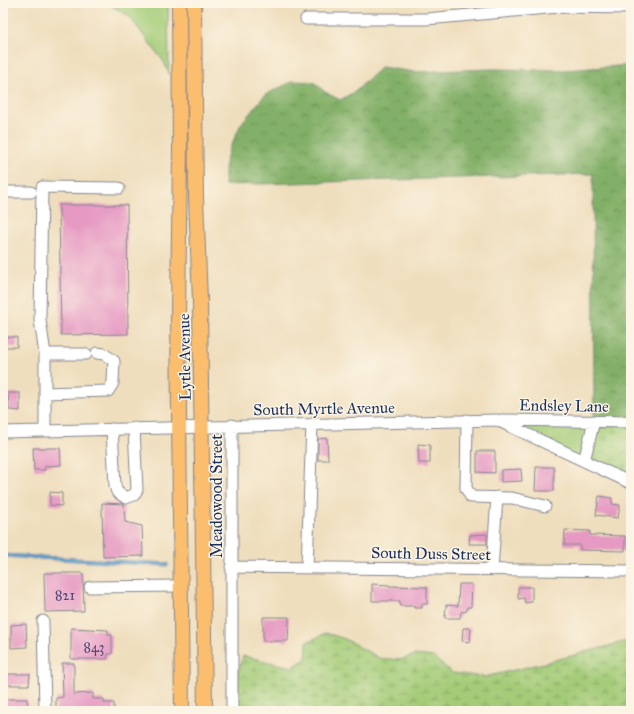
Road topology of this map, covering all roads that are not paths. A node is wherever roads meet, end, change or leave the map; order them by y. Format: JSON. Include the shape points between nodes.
{"nodes":[{"id":1,"x":179,"y":3,"type":"edge"},
{"id":2,"x":194,"y":3,"type":"edge"},
{"id":3,"x":631,"y":8,"type":"edge"},
{"id":4,"x":306,"y":19,"type":"dead end"},
{"id":5,"x":119,"y":188,"type":"dead end"},
{"id":6,"x":3,"y":192,"type":"edge"},
{"id":7,"x":31,"y":192,"type":"dead end"},
{"id":8,"x":44,"y":354,"type":"junction"},
{"id":9,"x":45,"y":393,"type":"junction"},
{"id":10,"x":467,"y":420,"type":"junction"},
{"id":11,"x":497,"y":420,"type":"junction"},
{"id":12,"x":594,"y":421,"type":"junction"},
{"id":13,"x":631,"y":422,"type":"edge"},
{"id":14,"x":312,"y":424,"type":"junction"},
{"id":15,"x":232,"y":425,"type":"junction"},
{"id":16,"x":201,"y":426,"type":"junction"},
{"id":17,"x":179,"y":427,"type":"junction"},
{"id":18,"x":134,"y":428,"type":"junction"},
{"id":19,"x":112,"y":429,"type":"junction"},
{"id":20,"x":46,"y":431,"type":"junction"},
{"id":21,"x":3,"y":432,"type":"edge"},
{"id":22,"x":584,"y":461,"type":"junction"},
{"id":23,"x":631,"y":483,"type":"edge"},
{"id":24,"x":497,"y":497,"type":"junction"},
{"id":25,"x":545,"y":506,"type":"dead end"},
{"id":26,"x":232,"y":567,"type":"junction"},
{"id":27,"x":307,"y":568,"type":"junction"},
{"id":28,"x":492,"y":570,"type":"junction"},
{"id":29,"x":631,"y":571,"type":"edge"},
{"id":30,"x":181,"y":586,"type":"junction"},
{"id":31,"x":90,"y":587,"type":"dead end"},
{"id":32,"x":43,"y":621,"type":"dead end"},
{"id":33,"x":44,"y":711,"type":"edge"},
{"id":34,"x":182,"y":711,"type":"edge"},
{"id":35,"x":205,"y":711,"type":"edge"},
{"id":36,"x":232,"y":711,"type":"edge"}],
"edges":[{"from":1,"to":17,"type":"main road","name":"Lytle Avenue"},
{"from":2,"to":16,"type":"main road","name":"Lytle Avenue"},
{"from":3,"to":4,"type":"street","via":[[559,7],[426,19]]},
{"from":5,"to":8,"type":"street","via":[[42,187],[40,320]]},
{"from":6,"to":7,"type":"street"},
{"from":8,"to":9,"type":"street"},
{"from":8,"to":9,"type":"street","via":[[104,354],[114,361],[113,383],[108,391]]},
{"from":9,"to":20,"type":"street"},
{"from":10,"to":11,"type":"street","name":"South Myrtle Avenue"},
{"from":10,"to":14,"type":"street","name":"South Myrtle Avenue"},
{"from":10,"to":24,"type":"street","via":[[468,494],[471,497]]},
{"from":11,"to":12,"type":"street","name":"Endsley Lane"},
{"from":11,"to":22,"type":"street","name":"South Myrtle Avenue"},
{"from":12,"to":13,"type":"street","name":"Endsley Lane"},
{"from":12,"to":22,"type":"street"},
{"from":14,"to":15,"type":"street","name":"South Myrtle Avenue"},
{"from":14,"to":27,"type":"street"},
{"from":15,"to":16,"type":"street","name":"South Myrtle Avenue"},
{"from":15,"to":26,"type":"street","name":"Meadowood Street"},
{"from":16,"to":17,"type":"street","name":"South Myrtle Avenue"},
{"from":16,"to":35,"type":"main road","name":"Lytle Avenue"},
{"from":17,"to":18,"type":"street","name":"South Myrtle Avenue"},
{"from":17,"to":30,"type":"main road","name":"Lytle Avenue"},
{"from":18,"to":19,"type":"street","name":"South Myrtle Avenue"},
{"from":18,"to":19,"type":"street","via":[[137,490],[134,495],[126,498],[117,492],[115,486]]},
{"from":19,"to":20,"type":"street","name":"South Myrtle Avenue"},
{"from":20,"to":21,"type":"street","name":"South Myrtle Avenue"},
{"from":22,"to":23,"type":"street","name":"South Myrtle Avenue"},
{"from":24,"to":25,"type":"street","via":[[526,500]]},
{"from":24,"to":28,"type":"street"},
{"from":26,"to":27,"type":"street","name":"South Duss Street"},
{"from":26,"to":36,"type":"street","name":"Meadowood Street"},
{"from":27,"to":28,"type":"street","name":"South Duss Street"},
{"from":28,"to":29,"type":"street","name":"South Duss Street"},
{"from":30,"to":31,"type":"street"},
{"from":30,"to":34,"type":"main road","name":"Lytle Avenue"},
{"from":32,"to":33,"type":"street"}]}
